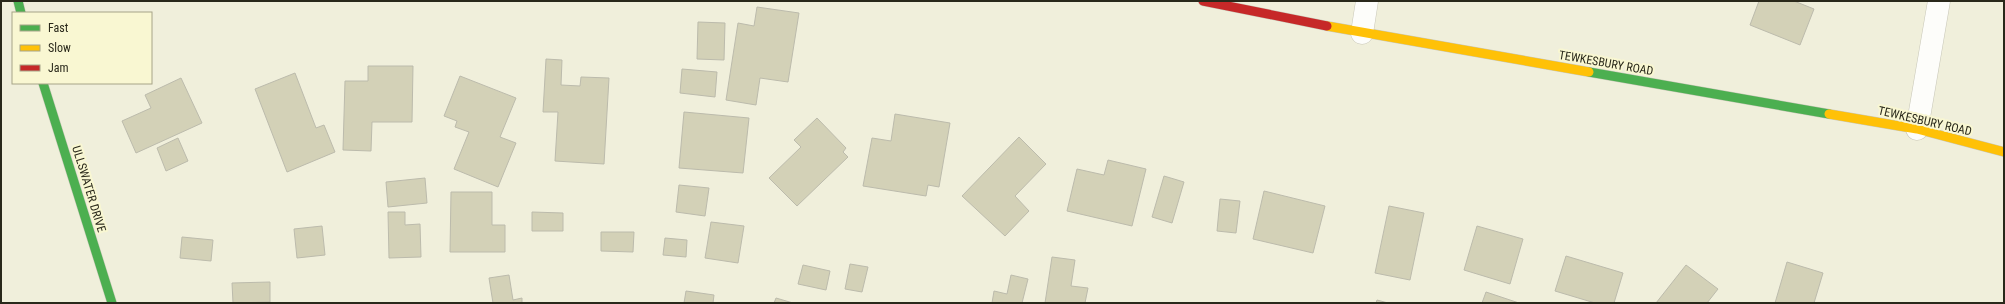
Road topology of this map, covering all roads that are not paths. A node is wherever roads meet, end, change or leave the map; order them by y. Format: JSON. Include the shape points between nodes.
{"nodes":[{"id":1,"x":18,"y":1,"type":"edge"},
{"id":2,"x":1203,"y":1,"type":"edge"},
{"id":3,"x":1367,"y":1,"type":"edge"},
{"id":4,"x":1939,"y":1,"type":"edge"},
{"id":5,"x":21,"y":12,"type":"edge"},
{"id":6,"x":1362,"y":33,"type":"junction"},
{"id":7,"x":43,"y":84,"type":"edge"},
{"id":8,"x":1917,"y":129,"type":"junction"},
{"id":9,"x":2004,"y":152,"type":"edge"},
{"id":10,"x":112,"y":303,"type":"edge"}],
"edges":[{"from":1,"to":5,"type":"street"},
{"from":2,"to":6,"type":"street","name":"TEWKESBURY ROAD"},
{"from":3,"to":6,"type":"street"},
{"from":4,"to":8,"type":"street"},
{"from":6,"to":8,"type":"street","name":"TEWKESBURY ROAD"},
{"from":7,"to":10,"type":"street","name":"ULLSWATER DRIVE"},
{"from":8,"to":9,"type":"street","name":"TEWKESBURY ROAD"}]}
